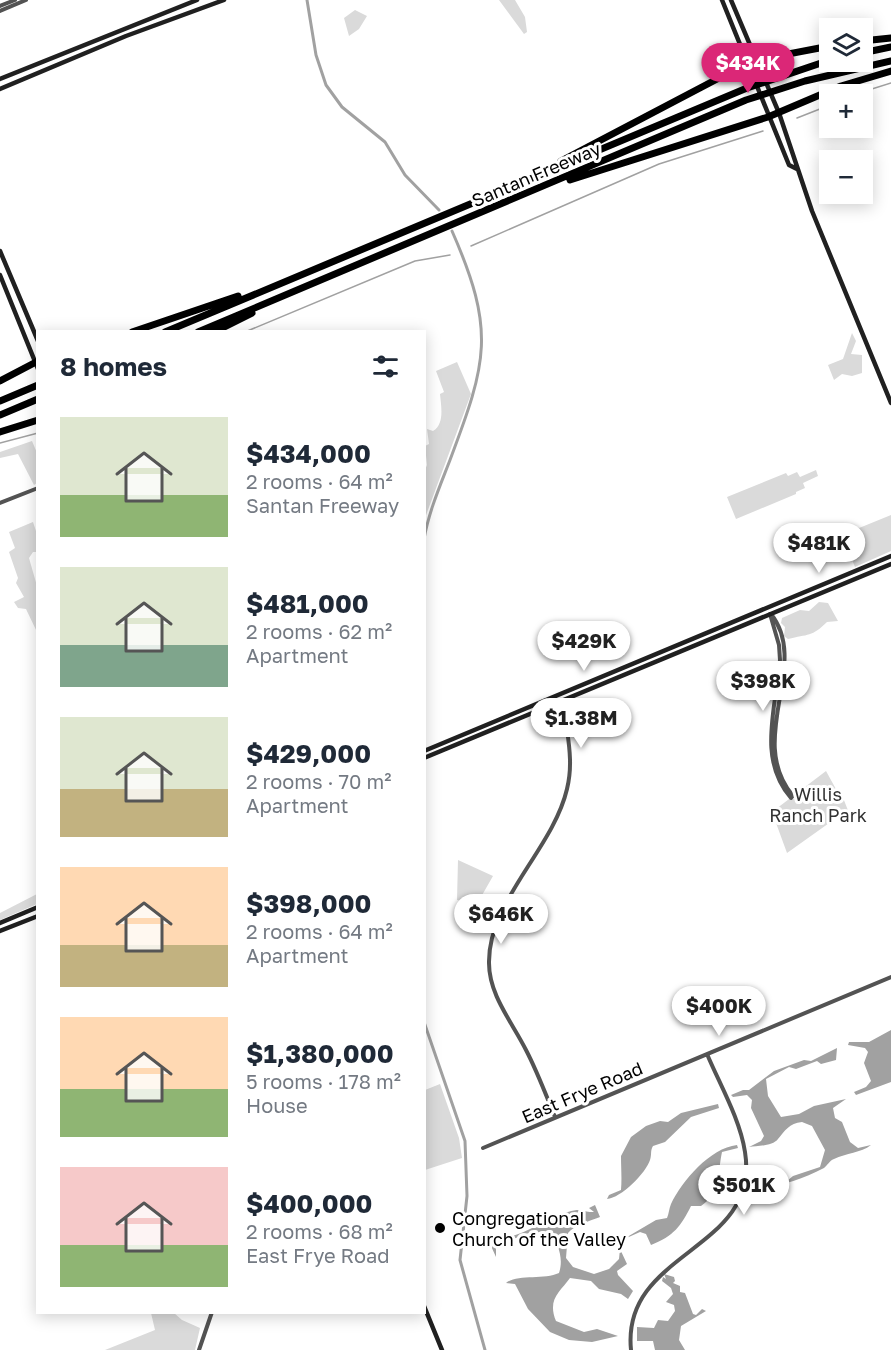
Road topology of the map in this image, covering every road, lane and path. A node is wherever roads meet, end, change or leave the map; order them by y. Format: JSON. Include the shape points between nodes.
{"nodes":[{"id":1,"x":15,"y":0,"type":"edge"},
{"id":2,"x":26,"y":0,"type":"edge"},
{"id":3,"x":197,"y":0,"type":"edge"},
{"id":4,"x":224,"y":0,"type":"edge"},
{"id":5,"x":722,"y":0,"type":"edge"},
{"id":6,"x":731,"y":0,"type":"edge"},
{"id":7,"x":0,"y":6,"type":"edge"},
{"id":8,"x":0,"y":11,"type":"edge"},
{"id":9,"x":121,"y":30,"type":"junction"},
{"id":10,"x":124,"y":37,"type":"junction"},
{"id":11,"x":891,"y":38,"type":"edge"},
{"id":12,"x":873,"y":40,"type":"edge"},
{"id":13,"x":891,"y":47,"type":"edge"},
{"id":14,"x":819,"y":49,"type":"edge"},
{"id":15,"x":873,"y":51,"type":"edge"},
{"id":16,"x":891,"y":61,"type":"edge"},
{"id":17,"x":758,"y":64,"type":"junction"},
{"id":18,"x":819,"y":64,"type":"edge"},
{"id":19,"x":749,"y":67,"type":"junction"},
{"id":20,"x":891,"y":71,"type":"edge"},
{"id":21,"x":0,"y":79,"type":"edge"},
{"id":22,"x":0,"y":88,"type":"edge"},
{"id":23,"x":777,"y":110,"type":"junction"},
{"id":24,"x":767,"y":113,"type":"junction"},
{"id":25,"x":797,"y":169,"type":"junction"},
{"id":26,"x":497,"y":192,"type":"junction"},
{"id":27,"x":459,"y":223,"type":"junction"},
{"id":28,"x":0,"y":251,"type":"edge"},
{"id":29,"x":309,"y":272,"type":"junction"},
{"id":30,"x":0,"y":275,"type":"edge"},
{"id":31,"x":302,"y":287,"type":"junction"},
{"id":32,"x":138,"y":330,"type":"edge"},
{"id":33,"x":170,"y":330,"type":"edge"},
{"id":34,"x":203,"y":330,"type":"edge"},
{"id":35,"x":217,"y":330,"type":"edge"},
{"id":36,"x":36,"y":336,"type":"edge"},
{"id":37,"x":36,"y":362,"type":"edge"},
{"id":38,"x":36,"y":364,"type":"edge"},
{"id":39,"x":0,"y":381,"type":"edge"},
{"id":40,"x":36,"y":386,"type":"edge"},
{"id":41,"x":36,"y":400,"type":"edge"},
{"id":42,"x":0,"y":401,"type":"edge"},
{"id":43,"x":891,"y":403,"type":"edge"},
{"id":44,"x":0,"y":415,"type":"edge"},
{"id":45,"x":36,"y":421,"type":"edge"},
{"id":46,"x":0,"y":432,"type":"edge"},
{"id":47,"x":36,"y":489,"type":"edge"},
{"id":48,"x":0,"y":503,"type":"edge"},
{"id":49,"x":891,"y":556,"type":"edge"},
{"id":50,"x":891,"y":564,"type":"edge"},
{"id":51,"x":859,"y":570,"type":"junction"},
{"id":52,"x":862,"y":576,"type":"junction"},
{"id":53,"x":768,"y":607,"type":"junction"},
{"id":54,"x":770,"y":614,"type":"junction"},
{"id":55,"x":719,"y":627,"type":"junction"},
{"id":56,"x":722,"y":633,"type":"junction"},
{"id":57,"x":657,"y":652,"type":"junction"},
{"id":58,"x":660,"y":659,"type":"junction"},
{"id":59,"x":557,"y":699,"type":"junction"},
{"id":60,"x":426,"y":750,"type":"edge"},
{"id":61,"x":426,"y":757,"type":"edge"},
{"id":62,"x":792,"y":797,"type":"dead end"},
{"id":63,"x":36,"y":908,"type":"edge"},
{"id":64,"x":36,"y":917,"type":"edge"},
{"id":65,"x":0,"y":922,"type":"edge"},
{"id":66,"x":0,"y":931,"type":"edge"},
{"id":67,"x":891,"y":977,"type":"edge"},
{"id":68,"x":707,"y":1054,"type":"junction"},
{"id":69,"x":555,"y":1117,"type":"junction"},
{"id":70,"x":483,"y":1148,"type":"dead end"},
{"id":71,"x":426,"y":1311,"type":"edge"},
{"id":72,"x":211,"y":1314,"type":"edge"},
{"id":73,"x":199,"y":1350,"type":"edge"},
{"id":74,"x":442,"y":1350,"type":"edge"},
{"id":75,"x":631,"y":1350,"type":"edge"}],
"edges":[{"from":1,"to":7,"type":"street"},
{"from":2,"to":8,"type":"street"},
{"from":3,"to":9,"type":"main road"},
{"from":4,"to":10,"type":"main road"},
{"from":5,"to":19,"type":"main road"},
{"from":6,"to":17,"type":"main road"},
{"from":9,"to":10,"type":"main road"},
{"from":9,"to":21,"type":"main road"},
{"from":10,"to":22,"type":"main road"},
{"from":11,"to":12,"type":"highway"},
{"from":13,"to":15,"type":"highway"},
{"from":14,"to":17,"type":"highway"},
{"from":16,"to":27,"type":"highway","name":"Santan Freeway","via":[[805,81],[746,100]]},
{"from":17,"to":19,"type":"highway"},
{"from":17,"to":23,"type":"main road"},
{"from":18,"to":26,"type":"highway","name":"Santan Freeway","via":[[747,88]]},
{"from":19,"to":24,"type":"main road"},
{"from":19,"to":26,"type":"highway"},
{"from":20,"to":23,"type":"highway"},
{"from":23,"to":24,"type":"highway"},
{"from":23,"to":25,"type":"main road"},
{"from":24,"to":25,"type":"main road","via":[[789,165]]},
{"from":24,"to":27,"type":"highway","via":[[598,170]]},
{"from":25,"to":43,"type":"main road"},
{"from":26,"to":29,"type":"highway","name":"Santan Freeway"},
{"from":27,"to":31,"type":"highway","name":"Santan Freeway"},
{"from":28,"to":36,"type":"main road"},
{"from":29,"to":32,"type":"highway"},
{"from":29,"to":33,"type":"highway","name":"Santan Freeway"},
{"from":30,"to":37,"type":"main road"},
{"from":31,"to":34,"type":"highway","name":"Santan Freeway"},
{"from":31,"to":35,"type":"highway","via":[[289,297]]},
{"from":38,"to":39,"type":"highway"},
{"from":40,"to":42,"type":"highway"},
{"from":41,"to":44,"type":"highway"},
{"from":45,"to":46,"type":"highway"},
{"from":47,"to":48,"type":"street"},
{"from":49,"to":51,"type":"main road"},
{"from":50,"to":52,"type":"main road"},
{"from":51,"to":52,"type":"main road"},
{"from":51,"to":53,"type":"main road"},
{"from":52,"to":54,"type":"main road"},
{"from":53,"to":54,"type":"main road"},
{"from":53,"to":55,"type":"main road"},
{"from":54,"to":56,"type":"main road"},
{"from":54,"to":62,"type":"street","via":[[784,650],[773,753],[779,775]]},
{"from":55,"to":56,"type":"main road"},
{"from":55,"to":57,"type":"main road"},
{"from":56,"to":58,"type":"main road"},
{"from":57,"to":58,"type":"main road"},
{"from":57,"to":59,"type":"main road"},
{"from":58,"to":59,"type":"main road"},
{"from":59,"to":60,"type":"main road"},
{"from":59,"to":61,"type":"main road"},
{"from":59,"to":69,"type":"street","via":[[563,725],[567,727],[570,765],[564,801],[497,923],[489,955],[495,992],[527,1051]]},
{"from":63,"to":65,"type":"main road"},
{"from":64,"to":66,"type":"main road"},
{"from":67,"to":68,"type":"street","name":"East Frye Road"},
{"from":68,"to":69,"type":"street","name":"East Frye Road"},
{"from":68,"to":75,"type":"street","via":[[743,1142],[745,1184],[724,1224],[664,1270],[646,1290],[633,1319]]},
{"from":69,"to":70,"type":"street","name":"East Frye Road"},
{"from":71,"to":74,"type":"main road"},
{"from":72,"to":73,"type":"street"}]}
